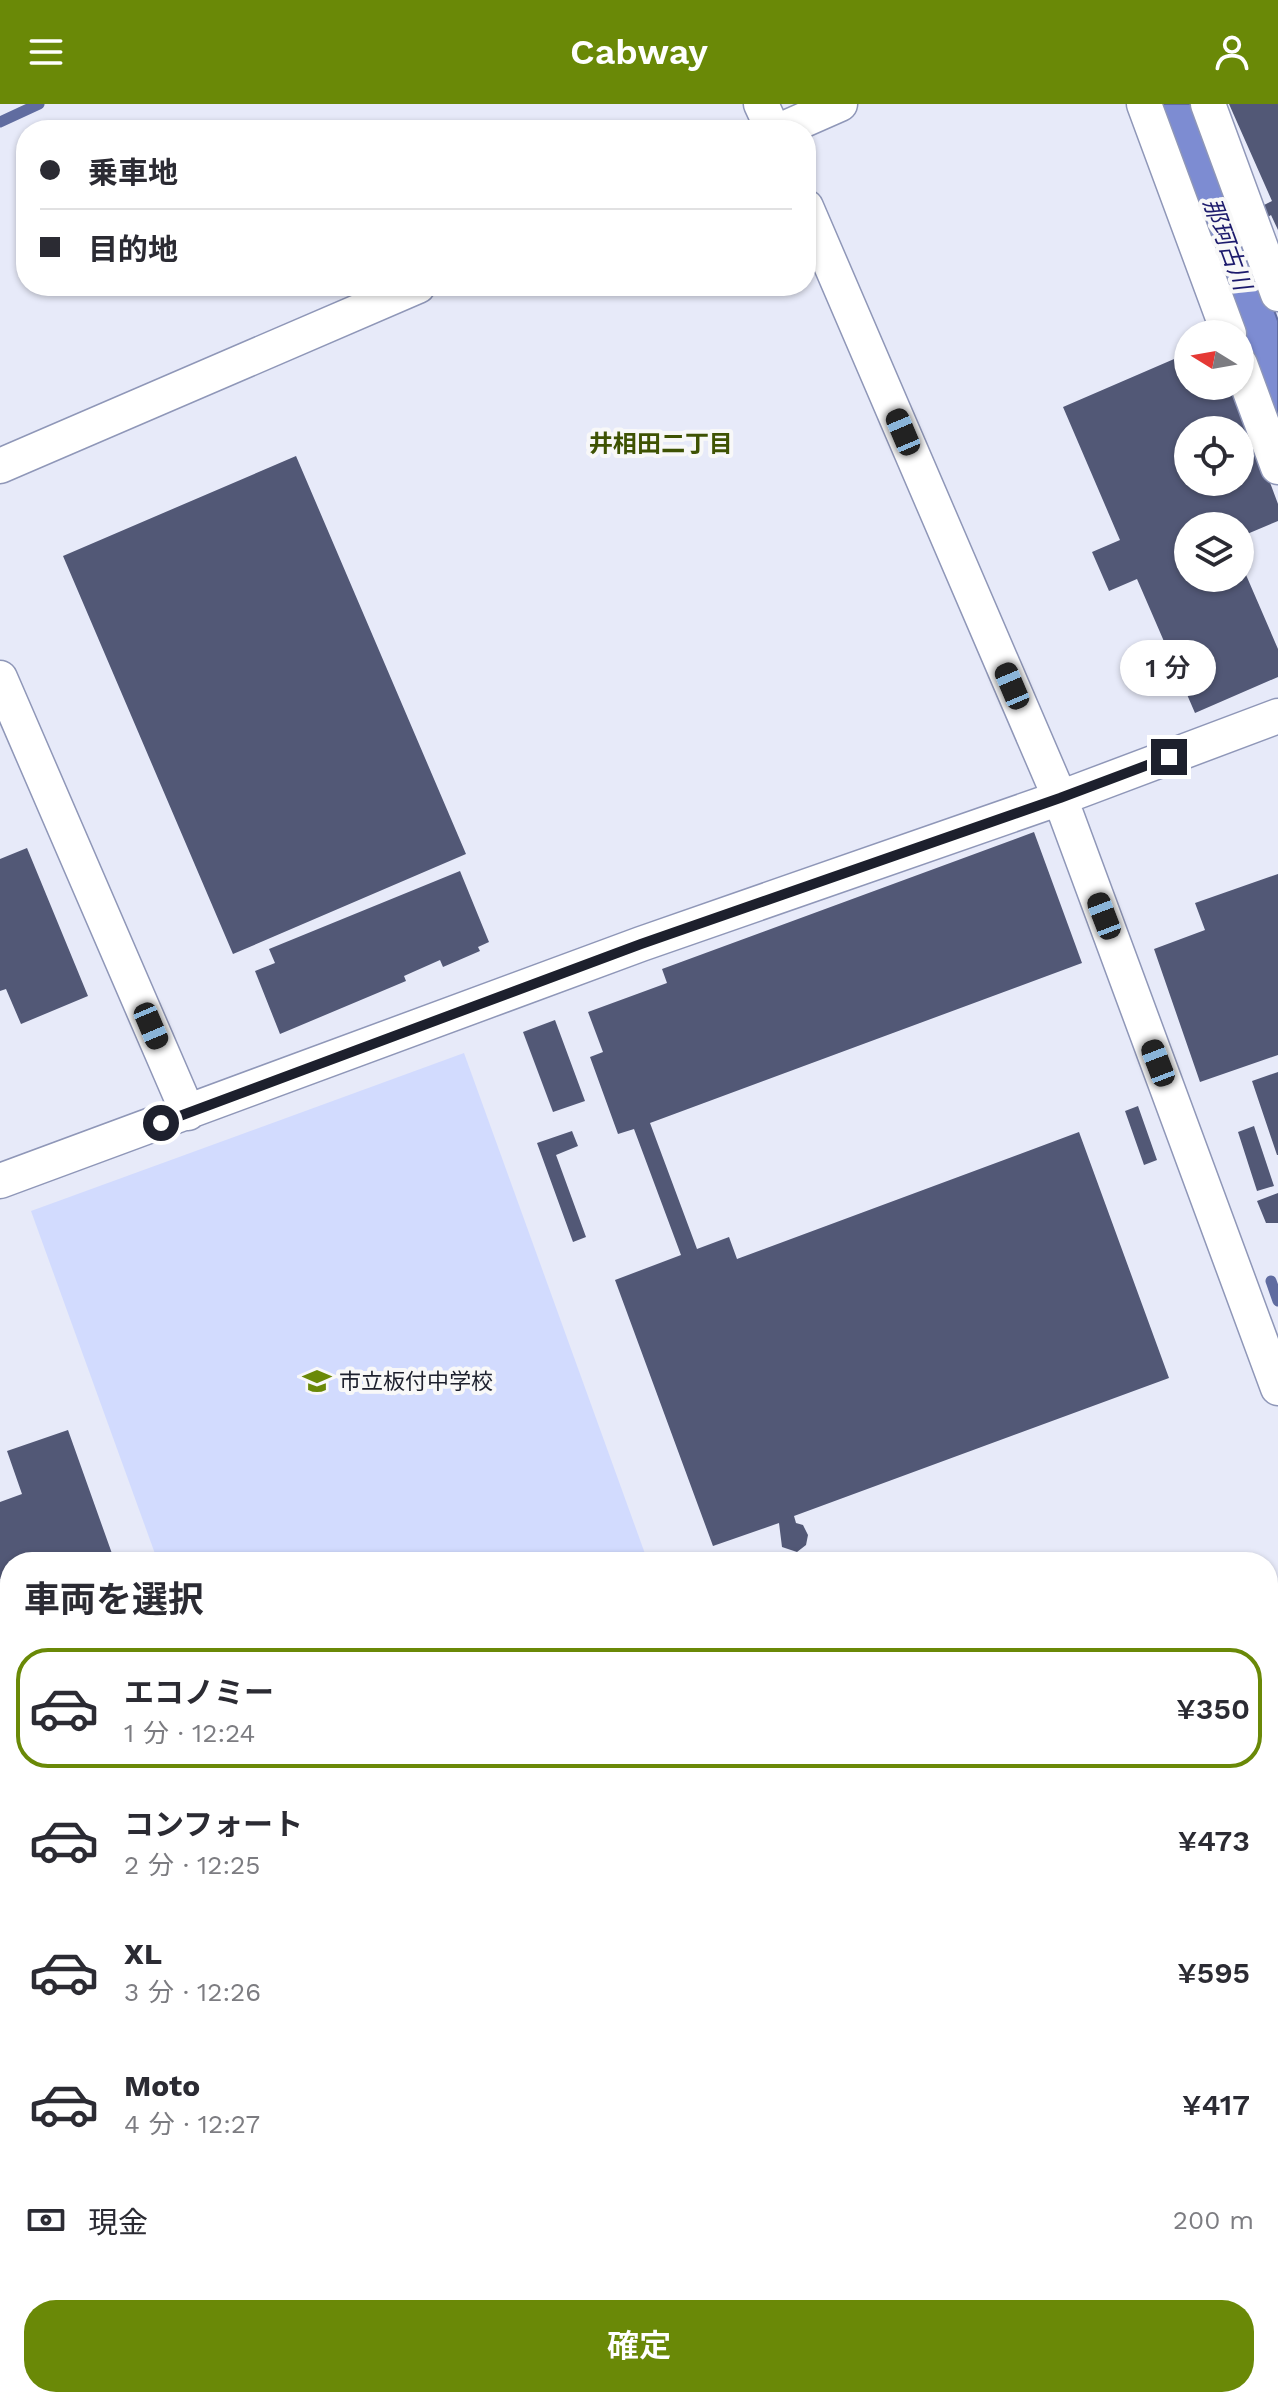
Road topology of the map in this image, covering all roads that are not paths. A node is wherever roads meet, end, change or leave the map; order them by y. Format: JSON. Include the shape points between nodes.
{"nodes":[{"id":1,"x":840,"y":104,"type":"edge"},
{"id":2,"x":1144,"y":104,"type":"edge"},
{"id":3,"x":1208,"y":104,"type":"edge"},
{"id":4,"x":804,"y":120,"type":"edge"},
{"id":5,"x":816,"y":230,"type":"edge"},
{"id":6,"x":1278,"y":294,"type":"edge"},
{"id":7,"x":395,"y":296,"type":"edge"},
{"id":8,"x":1224,"y":320,"type":"edge"},
{"id":9,"x":1253,"y":400,"type":"edge"},
{"id":10,"x":0,"y":466,"type":"edge"},
{"id":11,"x":1278,"y":467,"type":"edge"},
{"id":12,"x":0,"y":678,"type":"edge"},
{"id":13,"x":1278,"y":716,"type":"edge"},
{"id":14,"x":1060,"y":798,"type":"junction"},
{"id":15,"x":188,"y":1113,"type":"junction"},
{"id":16,"x":0,"y":1181,"type":"edge"},
{"id":17,"x":1278,"y":1388,"type":"edge"}],
"edges":[{"from":1,"to":4,"type":"street"},
{"from":2,"to":8,"type":"street"},
{"from":3,"to":6,"type":"street"},
{"from":5,"to":14,"type":"street"},
{"from":7,"to":10,"type":"street"},
{"from":9,"to":11,"type":"street"},
{"from":12,"to":15,"type":"street"},
{"from":13,"to":14,"type":"street"},
{"from":14,"to":15,"type":"street","via":[[641,944]]},
{"from":14,"to":17,"type":"street"},
{"from":15,"to":16,"type":"street"}]}
